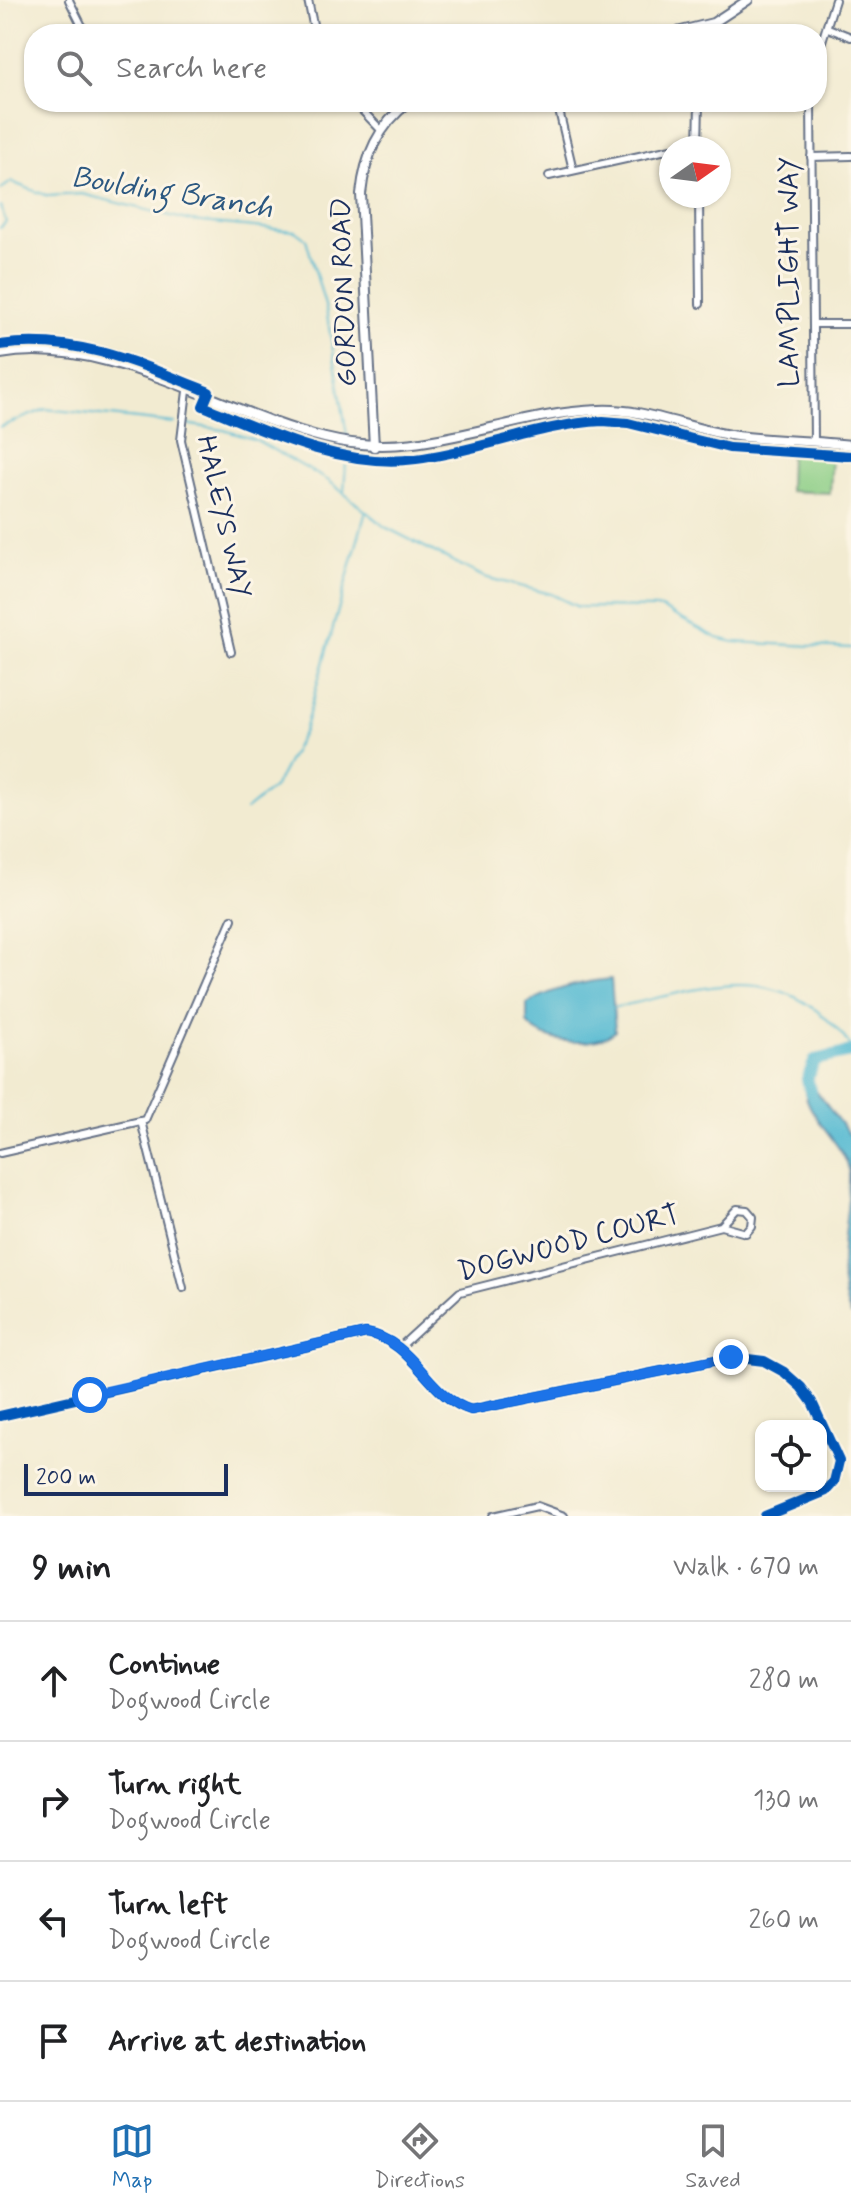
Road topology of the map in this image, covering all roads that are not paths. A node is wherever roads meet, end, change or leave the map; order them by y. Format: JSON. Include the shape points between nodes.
{"nodes":[{"id":1,"x":69,"y":0,"type":"edge"},
{"id":2,"x":308,"y":0,"type":"edge"},
{"id":3,"x":748,"y":0,"type":"edge"},
{"id":4,"x":835,"y":0,"type":"edge"},
{"id":5,"x":81,"y":24,"type":"edge"},
{"id":6,"x":312,"y":24,"type":"edge"},
{"id":7,"x":709,"y":24,"type":"edge"},
{"id":8,"x":828,"y":28,"type":"joint"},
{"id":9,"x":851,"y":37,"type":"edge"},
{"id":10,"x":364,"y":112,"type":"edge"},
{"id":11,"x":399,"y":112,"type":"edge"},
{"id":12,"x":559,"y":112,"type":"edge"},
{"id":13,"x":699,"y":112,"type":"edge"},
{"id":14,"x":811,"y":112,"type":"edge"},
{"id":15,"x":381,"y":130,"type":"junction"},
{"id":16,"x":698,"y":136,"type":"edge"},
{"id":17,"x":659,"y":152,"type":"edge"},
{"id":18,"x":851,"y":156,"type":"edge"},
{"id":19,"x":811,"y":157,"type":"junction"},
{"id":20,"x":573,"y":170,"type":"junction"},
{"id":21,"x":549,"y":176,"type":"dead end"},
{"id":22,"x":699,"y":208,"type":"edge"},
{"id":23,"x":700,"y":304,"type":"dead end"},
{"id":24,"x":813,"y":324,"type":"junction"},
{"id":25,"x":851,"y":324,"type":"edge"},
{"id":26,"x":0,"y":354,"type":"edge"},
{"id":27,"x":187,"y":391,"type":"junction"},
{"id":28,"x":814,"y":442,"type":"junction"},
{"id":29,"x":851,"y":445,"type":"edge"},
{"id":30,"x":374,"y":447,"type":"junction"},
{"id":31,"x":231,"y":652,"type":"dead end"},
{"id":32,"x":232,"y":919,"type":"dead end"},
{"id":33,"x":141,"y":1121,"type":"junction"},
{"id":34,"x":0,"y":1153,"type":"edge"},
{"id":35,"x":721,"y":1226,"type":"junction"},
{"id":36,"x":183,"y":1288,"type":"dead end"},
{"id":37,"x":400,"y":1347,"type":"junction"},
{"id":38,"x":0,"y":1416,"type":"edge"},
{"id":39,"x":493,"y":1516,"type":"edge"},
{"id":40,"x":564,"y":1516,"type":"edge"},
{"id":41,"x":765,"y":1516,"type":"edge"}],
"edges":[{"from":1,"to":5,"type":"street"},
{"from":2,"to":6,"type":"street"},
{"from":3,"to":7,"type":"street"},
{"from":4,"to":8,"type":"street"},
{"from":8,"to":9,"type":"street"},
{"from":10,"to":15,"type":"street"},
{"from":11,"to":15,"type":"street","name":"GORDON ROAD"},
{"from":12,"to":20,"type":"street"},
{"from":13,"to":16,"type":"street"},
{"from":14,"to":19,"type":"street","name":"LAMPLIGHT WAY"},
{"from":15,"to":30,"type":"street","name":"GORDON ROAD","via":[[365,168],[360,206]]},
{"from":17,"to":20,"type":"street"},
{"from":18,"to":19,"type":"street"},
{"from":19,"to":24,"type":"street","name":"LAMPLIGHT WAY"},
{"from":20,"to":21,"type":"street"},
{"from":22,"to":23,"type":"street"},
{"from":24,"to":25,"type":"street"},
{"from":24,"to":28,"type":"street","name":"LAMPLIGHT WAY"},
{"from":26,"to":27,"type":"street","via":[[81,354]]},
{"from":27,"to":30,"type":"street","via":[[283,426]]},
{"from":27,"to":31,"type":"street","name":"HALEYS WAY","via":[[181,440]]},
{"from":28,"to":29,"type":"street"},
{"from":28,"to":30,"type":"street","via":[[729,435],[611,410],[568,413],[407,446]]},
{"from":32,"to":33,"type":"street"},
{"from":33,"to":34,"type":"street"},
{"from":33,"to":36,"type":"street"},
{"from":35,"to":35,"type":"street","name":"DOGWOOD COURT","via":[[737,1209],[753,1217],[746,1233]]},
{"from":35,"to":37,"type":"street","name":"DOGWOOD COURT","via":[[460,1292]]},
{"from":37,"to":38,"type":"street","via":[[366,1333]]},
{"from":37,"to":41,"type":"street","via":[[449,1397],[471,1410],[731,1357],[774,1366],[812,1402],[839,1461],[826,1491]]},
{"from":39,"to":40,"type":"street","via":[[537,1506]]}]}
